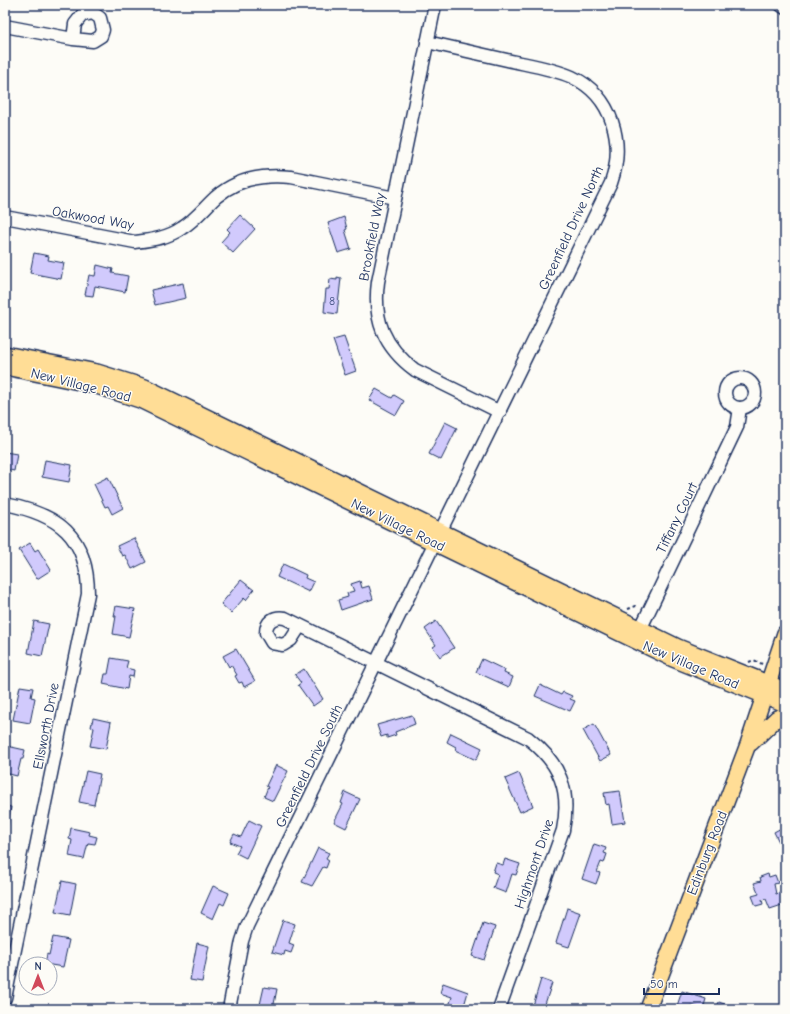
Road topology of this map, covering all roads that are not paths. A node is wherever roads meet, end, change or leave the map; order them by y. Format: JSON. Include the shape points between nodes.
{"nodes":[{"id":1,"x":435,"y":5,"type":"edge"},
{"id":2,"x":781,"y":5,"type":"edge"},
{"id":3,"x":785,"y":8,"type":"edge"},
{"id":4,"x":5,"y":26,"type":"edge"},
{"id":5,"x":73,"y":39,"type":"dead end"},
{"id":6,"x":428,"y":42,"type":"junction"},
{"id":7,"x":395,"y":198,"type":"junction"},
{"id":8,"x":5,"y":217,"type":"edge"},
{"id":9,"x":5,"y":354,"type":"edge"},
{"id":10,"x":5,"y":367,"type":"edge"},
{"id":11,"x":740,"y":408,"type":"dead end"},
{"id":12,"x":500,"y":412,"type":"junction"},
{"id":13,"x":5,"y":504,"type":"edge"},
{"id":14,"x":438,"y":537,"type":"junction"},
{"id":15,"x":300,"y":626,"type":"dead end"},
{"id":16,"x":785,"y":633,"type":"edge"},
{"id":17,"x":638,"y":634,"type":"junction"},
{"id":18,"x":785,"y":662,"type":"edge"},
{"id":19,"x":376,"y":664,"type":"junction"},
{"id":20,"x":767,"y":690,"type":"junction"},
{"id":21,"x":785,"y":690,"type":"edge"},
{"id":22,"x":785,"y":704,"type":"edge"},
{"id":23,"x":785,"y":715,"type":"edge"},
{"id":24,"x":747,"y":747,"type":"junction"},
{"id":25,"x":5,"y":998,"type":"edge"},
{"id":26,"x":229,"y":1009,"type":"edge"},
{"id":27,"x":499,"y":1009,"type":"edge"},
{"id":28,"x":648,"y":1009,"type":"edge"}],
"edges":[{"from":1,"to":6,"type":"street","name":"Brookfield Way"},
{"from":2,"to":3,"type":"street"},
{"from":4,"to":5,"type":"street"},
{"from":6,"to":7,"type":"street","name":"Brookfield Way"},
{"from":6,"to":12,"type":"street","name":"Greenfield Drive North","via":[[560,72],[574,78],[603,103],[615,128],[618,157],[612,183]]},
{"from":7,"to":8,"type":"street","name":"Oakwood Way","via":[[291,177],[259,177],[228,189],[181,229],[151,240],[135,242]]},
{"from":7,"to":12,"type":"street","name":"Brookfield Way","via":[[376,296],[377,311],[386,338],[398,356],[415,370]]},
{"from":9,"to":14,"type":"main road","name":"New Village Road","via":[[97,372],[145,388]]},
{"from":10,"to":14,"type":"main road","name":"New Village Road","via":[[94,385],[140,400]]},
{"from":11,"to":17,"type":"street","name":"Tiffany Court","via":[[737,427]]},
{"from":12,"to":14,"type":"street","name":"Greenfield Drive North"},
{"from":13,"to":25,"type":"street","name":"Ellsworth Drive","via":[[38,512],[61,526],[80,550],[88,579],[88,594]]},
{"from":14,"to":17,"type":"main road","name":"New Village Road"},
{"from":14,"to":19,"type":"street","name":"Greenfield Drive South"},
{"from":15,"to":19,"type":"street","name":"Highmont Drive"},
{"from":16,"to":20,"type":"main road","name":"Edinburg Road"},
{"from":17,"to":20,"type":"main road","name":"New Village Road","via":[[678,647]]},
{"from":18,"to":20,"type":"main road","name":"Edinburg Road"},
{"from":19,"to":26,"type":"street","name":"Greenfield Drive South","via":[[247,926]]},
{"from":19,"to":27,"type":"street","name":"Highmont Drive","via":[[528,738],[551,761],[563,785],[566,800],[563,830]]},
{"from":20,"to":21,"type":"main road","name":"New Village Road"},
{"from":20,"to":22,"type":"main road","name":"New Village Road"},
{"from":20,"to":24,"type":"main road","name":"Edinburg Road"},
{"from":23,"to":24,"type":"main road","via":[[777,718]]},
{"from":24,"to":28,"type":"main road","name":"Edinburg Road"}]}
